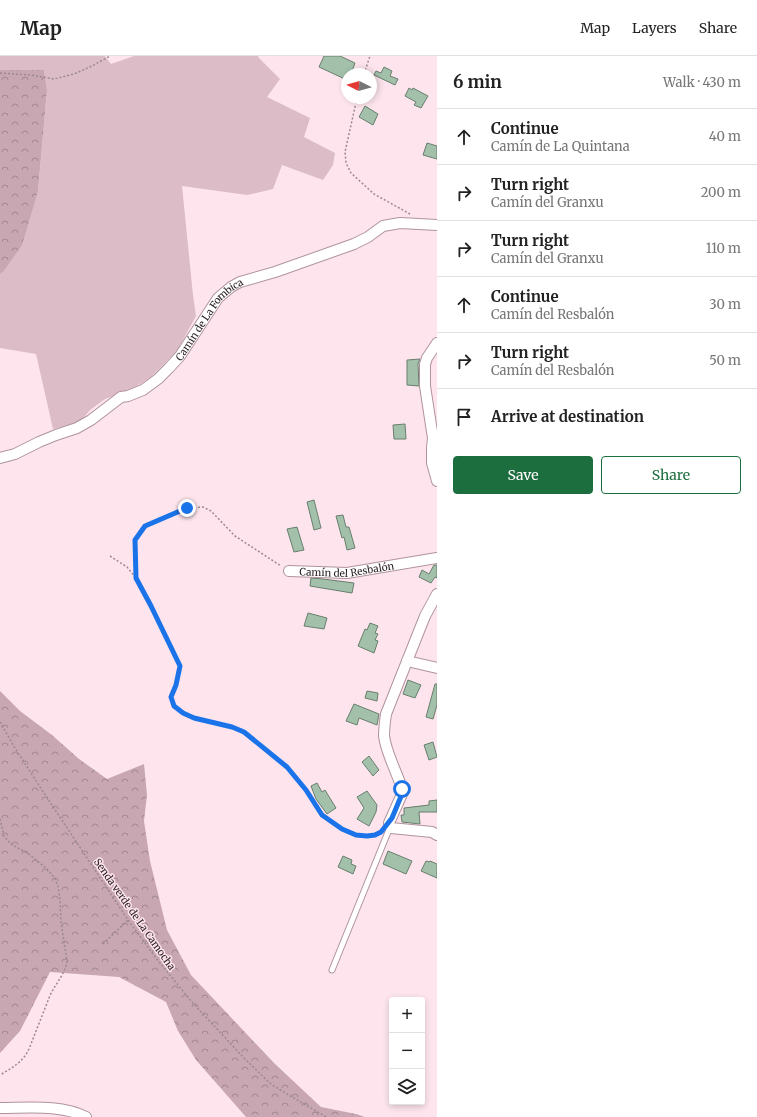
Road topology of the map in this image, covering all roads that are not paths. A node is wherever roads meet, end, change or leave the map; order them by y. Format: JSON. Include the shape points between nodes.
{"nodes":[{"id":1,"x":437,"y":225,"type":"edge"},
{"id":2,"x":437,"y":343,"type":"edge"},
{"id":3,"x":0,"y":458,"type":"edge"},
{"id":4,"x":437,"y":481,"type":"edge"},
{"id":5,"x":437,"y":558,"type":"edge"},
{"id":6,"x":288,"y":571,"type":"road end"},
{"id":7,"x":437,"y":594,"type":"edge"},
{"id":8,"x":407,"y":661,"type":"junction"},
{"id":9,"x":437,"y":668,"type":"edge"},
{"id":10,"x":390,"y":825,"type":"junction"},
{"id":11,"x":437,"y":835,"type":"edge"},
{"id":12,"x":332,"y":970,"type":"dead end"},
{"id":13,"x":0,"y":1108,"type":"edge"},
{"id":14,"x":86,"y":1117,"type":"edge"}],
"edges":[{"from":1,"to":3,"type":"street","name":"Camín de La Fombica","via":[[400,223],[383,226],[354,244],[240,282],[218,298],[180,356],[143,390],[121,397],[77,428]]},
{"from":2,"to":4,"type":"street","via":[[425,364],[425,386],[433,438],[432,463]]},
{"from":5,"to":6,"type":"street","name":"Camín del Resbalón","via":[[347,573]]},
{"from":7,"to":8,"type":"street"},
{"from":8,"to":9,"type":"street"},
{"from":8,"to":10,"type":"street","via":[[384,724],[386,745],[402,789]]},
{"from":10,"to":11,"type":"street"},
{"from":10,"to":12,"type":"lane"},
{"from":13,"to":14,"type":"street","via":[[68,1110]]}]}
